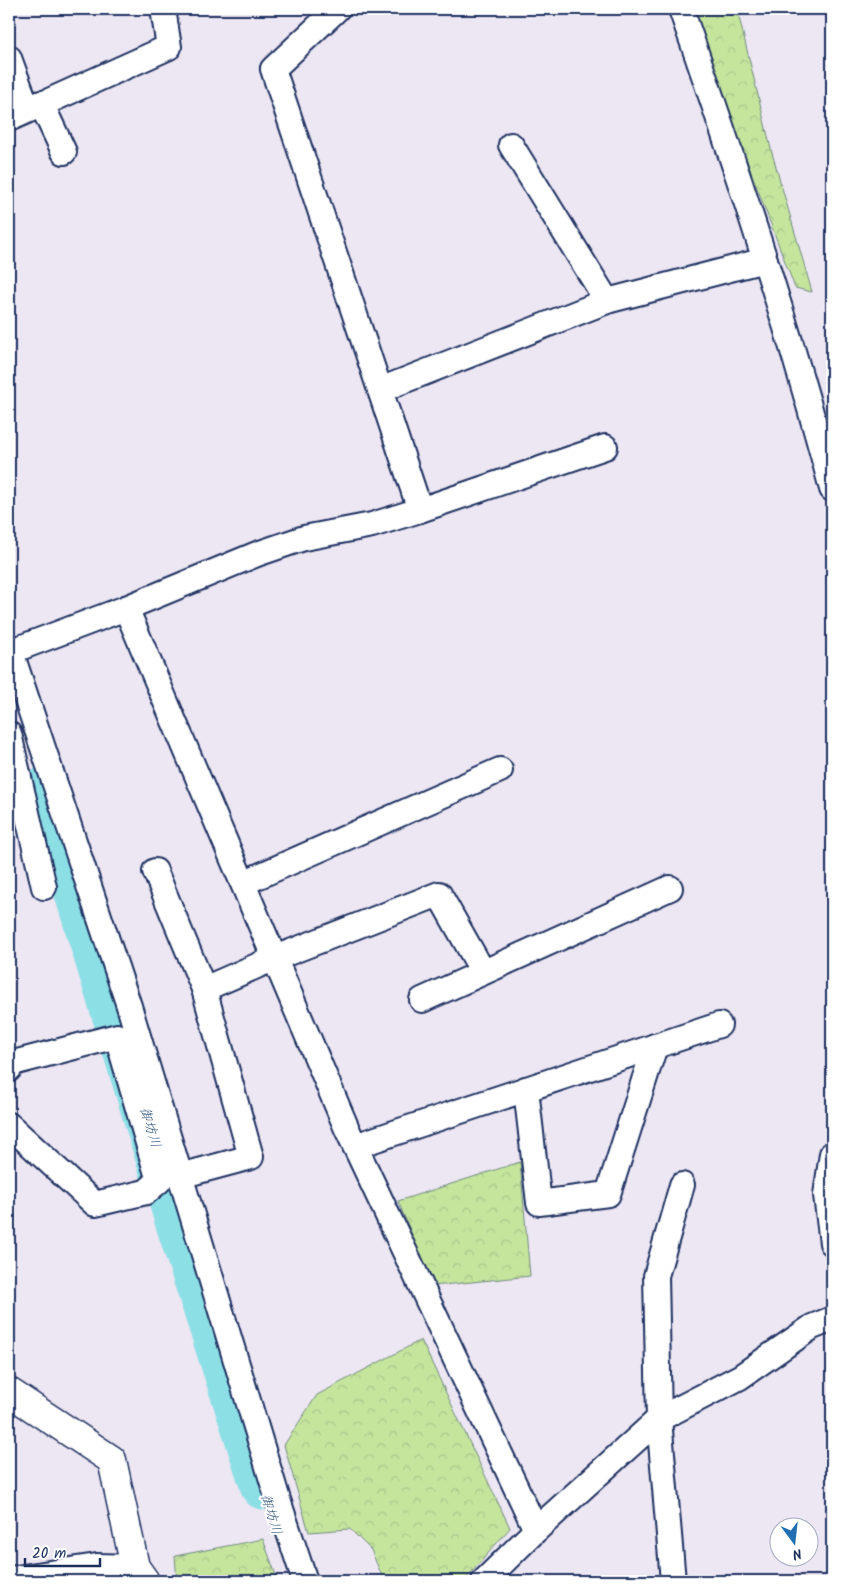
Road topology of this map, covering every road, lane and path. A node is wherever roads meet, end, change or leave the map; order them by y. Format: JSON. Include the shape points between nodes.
{"nodes":[{"id":1,"x":163,"y":9,"type":"edge"},
{"id":2,"x":337,"y":9,"type":"edge"},
{"id":3,"x":681,"y":9,"type":"edge"},
{"id":4,"x":9,"y":58,"type":"edge"},
{"id":5,"x":26,"y":111,"type":"edge"},
{"id":6,"x":511,"y":145,"type":"dead end"},
{"id":7,"x":64,"y":152,"type":"dead end"},
{"id":8,"x":765,"y":260,"type":"junction"},
{"id":9,"x":607,"y":301,"type":"junction"},
{"id":10,"x":380,"y":390,"type":"junction"},
{"id":11,"x":605,"y":447,"type":"dead end"},
{"id":12,"x":832,"y":489,"type":"edge"},
{"id":13,"x":420,"y":510,"type":"junction"},
{"id":14,"x":126,"y":608,"type":"junction"},
{"id":15,"x":9,"y":650,"type":"edge"},
{"id":16,"x":9,"y":734,"type":"edge"},
{"id":17,"x":500,"y":770,"type":"dead end"},
{"id":18,"x":155,"y":871,"type":"dead end"},
{"id":19,"x":243,"y":883,"type":"junction"},
{"id":20,"x":44,"y":887,"type":"dead end"},
{"id":21,"x":670,"y":888,"type":"dead end"},
{"id":22,"x":275,"y":958,"type":"junction"},
{"id":23,"x":483,"y":972,"type":"junction"},
{"id":24,"x":204,"y":989,"type":"junction"},
{"id":25,"x":422,"y":1000,"type":"dead end"},
{"id":26,"x":719,"y":1025,"type":"dead end"},
{"id":27,"x":655,"y":1046,"type":"junction"},
{"id":28,"x":9,"y":1069,"type":"edge"},
{"id":29,"x":526,"y":1089,"type":"junction"},
{"id":30,"x":9,"y":1125,"type":"edge"},
{"id":31,"x":355,"y":1146,"type":"junction"},
{"id":32,"x":832,"y":1154,"type":"edge"},
{"id":33,"x":180,"y":1176,"type":"junction"},
{"id":34,"x":682,"y":1185,"type":"dead end"},
{"id":35,"x":832,"y":1243,"type":"edge"},
{"id":36,"x":832,"y":1319,"type":"edge"},
{"id":37,"x":9,"y":1392,"type":"edge"},
{"id":38,"x":659,"y":1419,"type":"junction"},
{"id":39,"x":536,"y":1530,"type":"junction"},
{"id":40,"x":140,"y":1574,"type":"edge"},
{"id":41,"x":9,"y":1579,"type":"edge"},
{"id":42,"x":305,"y":1581,"type":"edge"},
{"id":43,"x":484,"y":1581,"type":"edge"},
{"id":44,"x":673,"y":1581,"type":"edge"}],
"edges":[{"from":1,"to":5,"type":"street","via":[[169,47]]},
{"from":2,"to":10,"type":"street","via":[[273,69]]},
{"from":3,"to":8,"type":"street"},
{"from":4,"to":5,"type":"street"},
{"from":5,"to":7,"type":"street"},
{"from":6,"to":9,"type":"street"},
{"from":8,"to":9,"type":"street"},
{"from":8,"to":12,"type":"street"},
{"from":9,"to":10,"type":"street"},
{"from":10,"to":13,"type":"street"},
{"from":11,"to":13,"type":"street"},
{"from":13,"to":14,"type":"street","via":[[372,525],[304,538]]},
{"from":14,"to":15,"type":"street"},
{"from":14,"to":19,"type":"street"},
{"from":15,"to":33,"type":"street","via":[[130,1006]]},
{"from":16,"to":20,"type":"street"},
{"from":17,"to":19,"type":"street"},
{"from":18,"to":24,"type":"street"},
{"from":19,"to":22,"type":"street"},
{"from":21,"to":23,"type":"street"},
{"from":22,"to":23,"type":"street","via":[[438,894]]},
{"from":22,"to":24,"type":"street"},
{"from":22,"to":31,"type":"street"},
{"from":23,"to":25,"type":"street"},
{"from":24,"to":33,"type":"street","via":[[250,1157]]},
{"from":26,"to":27,"type":"street"},
{"from":27,"to":29,"type":"street"},
{"from":27,"to":29,"type":"street","via":[[608,1194],[540,1203]]},
{"from":28,"to":30,"type":"street","via":[[13,1062],[117,1036],[159,1181],[146,1192],[95,1204]]},
{"from":29,"to":31,"type":"street"},
{"from":31,"to":39,"type":"street"},
{"from":32,"to":35,"type":"street","via":[[826,1195]]},
{"from":33,"to":42,"type":"street"},
{"from":34,"to":38,"type":"street","via":[[656,1276]]},
{"from":36,"to":38,"type":"street","via":[[812,1328],[740,1377]]},
{"from":37,"to":40,"type":"street","via":[[112,1460]]},
{"from":38,"to":39,"type":"street"},
{"from":38,"to":44,"type":"street"},
{"from":39,"to":43,"type":"street"},
{"from":40,"to":41,"type":"street","via":[[97,1566]]}]}
